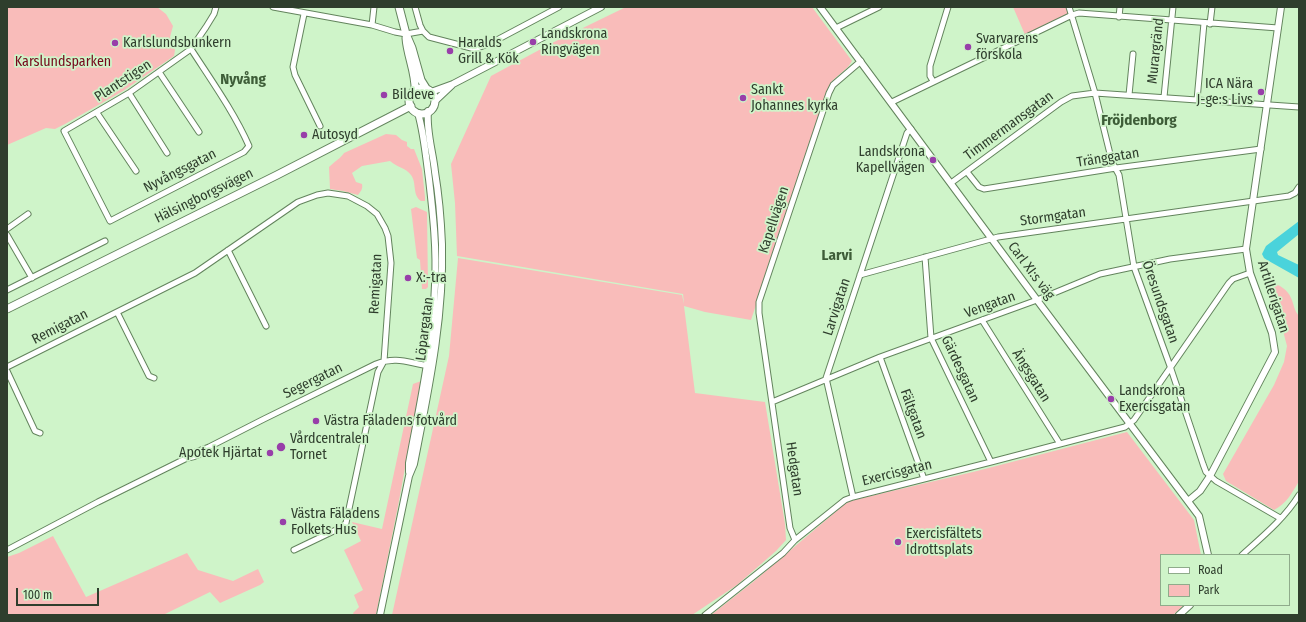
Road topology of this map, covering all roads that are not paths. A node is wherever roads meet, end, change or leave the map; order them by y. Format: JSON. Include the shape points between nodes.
{"nodes":[{"id":1,"x":216,"y":7,"type":"edge"},
{"id":2,"x":273,"y":7,"type":"edge"},
{"id":3,"x":374,"y":7,"type":"edge"},
{"id":4,"x":399,"y":7,"type":"edge"},
{"id":5,"x":414,"y":7,"type":"edge"},
{"id":6,"x":559,"y":7,"type":"edge"},
{"id":7,"x":601,"y":7,"type":"edge"},
{"id":8,"x":820,"y":7,"type":"edge"},
{"id":9,"x":879,"y":7,"type":"edge"},
{"id":10,"x":948,"y":7,"type":"edge"},
{"id":11,"x":1070,"y":7,"type":"edge"},
{"id":12,"x":1120,"y":7,"type":"edge"},
{"id":13,"x":1173,"y":7,"type":"edge"},
{"id":14,"x":1212,"y":7,"type":"edge"},
{"id":15,"x":1281,"y":7,"type":"edge"},
{"id":16,"x":304,"y":14,"type":"junction"},
{"id":17,"x":1072,"y":15,"type":"junction"},
{"id":18,"x":1119,"y":17,"type":"junction"},
{"id":19,"x":1171,"y":21,"type":"junction"},
{"id":20,"x":1204,"y":24,"type":"junction"},
{"id":21,"x":1210,"y":24,"type":"junction"},
{"id":22,"x":372,"y":25,"type":"junction"},
{"id":23,"x":836,"y":28,"type":"junction"},
{"id":24,"x":1278,"y":28,"type":"junction"},
{"id":25,"x":423,"y":31,"type":"junction"},
{"id":26,"x":406,"y":34,"type":"junction"},
{"id":27,"x":191,"y":49,"type":"junction"},
{"id":28,"x":1133,"y":54,"type":"dead end"},
{"id":29,"x":861,"y":61,"type":"junction"},
{"id":30,"x":159,"y":72,"type":"junction"},
{"id":31,"x":933,"y":81,"type":"junction"},
{"id":32,"x":453,"y":84,"type":"junction"},
{"id":33,"x":415,"y":90,"type":"junction"},
{"id":34,"x":428,"y":90,"type":"junction"},
{"id":35,"x":128,"y":93,"type":"junction"},
{"id":36,"x":1095,"y":93,"type":"junction"},
{"id":37,"x":1130,"y":95,"type":"junction"},
{"id":38,"x":1164,"y":97,"type":"junction"},
{"id":39,"x":1197,"y":100,"type":"junction"},
{"id":40,"x":435,"y":101,"type":"junction"},
{"id":41,"x":892,"y":102,"type":"junction"},
{"id":42,"x":1268,"y":105,"type":"junction"},
{"id":43,"x":411,"y":106,"type":"junction"},
{"id":44,"x":1299,"y":107,"type":"edge"},
{"id":45,"x":428,"y":112,"type":"junction"},
{"id":46,"x":97,"y":113,"type":"junction"},
{"id":47,"x":418,"y":113,"type":"junction"},
{"id":48,"x":320,"y":126,"type":"dead end"},
{"id":49,"x":911,"y":129,"type":"junction"},
{"id":50,"x":64,"y":131,"type":"joint"},
{"id":51,"x":199,"y":132,"type":"dead end"},
{"id":52,"x":1261,"y":149,"type":"junction"},
{"id":53,"x":167,"y":153,"type":"dead end"},
{"id":54,"x":1116,"y":168,"type":"junction"},
{"id":55,"x":136,"y":171,"type":"dead end"},
{"id":56,"x":967,"y":172,"type":"junction"},
{"id":57,"x":951,"y":183,"type":"junction"},
{"id":58,"x":1299,"y":187,"type":"edge"},
{"id":59,"x":1252,"y":201,"type":"junction"},
{"id":60,"x":28,"y":214,"type":"dead end"},
{"id":61,"x":1127,"y":219,"type":"junction"},
{"id":62,"x":7,"y":229,"type":"edge"},
{"id":63,"x":7,"y":235,"type":"edge"},
{"id":64,"x":992,"y":238,"type":"junction"},
{"id":65,"x":105,"y":241,"type":"dead end"},
{"id":66,"x":1246,"y":249,"type":"junction"},
{"id":67,"x":228,"y":250,"type":"junction"},
{"id":68,"x":925,"y":257,"type":"junction"},
{"id":69,"x":1134,"y":267,"type":"junction"},
{"id":70,"x":1250,"y":273,"type":"junction"},
{"id":71,"x":860,"y":275,"type":"junction"},
{"id":72,"x":32,"y":278,"type":"junction"},
{"id":73,"x":7,"y":290,"type":"edge"},
{"id":74,"x":1037,"y":300,"type":"junction"},
{"id":75,"x":7,"y":309,"type":"edge"},
{"id":76,"x":117,"y":312,"type":"junction"},
{"id":77,"x":982,"y":320,"type":"junction"},
{"id":78,"x":266,"y":326,"type":"dead end"},
{"id":79,"x":931,"y":338,"type":"junction"},
{"id":80,"x":880,"y":357,"type":"junction"},
{"id":81,"x":384,"y":361,"type":"junction"},
{"id":82,"x":429,"y":366,"type":"junction"},
{"id":83,"x":1170,"y":366,"type":"junction"},
{"id":84,"x":7,"y":367,"type":"edge"},
{"id":85,"x":7,"y":371,"type":"edge"},
{"id":86,"x":154,"y":378,"type":"dead end"},
{"id":87,"x":826,"y":378,"type":"junction"},
{"id":88,"x":772,"y":402,"type":"junction"},
{"id":89,"x":1129,"y":424,"type":"junction"},
{"id":90,"x":40,"y":433,"type":"dead end"},
{"id":91,"x":1060,"y":444,"type":"junction"},
{"id":92,"x":991,"y":462,"type":"junction"},
{"id":93,"x":1210,"y":476,"type":"junction"},
{"id":94,"x":924,"y":479,"type":"junction"},
{"id":95,"x":1299,"y":495,"type":"edge"},
{"id":96,"x":853,"y":497,"type":"junction"},
{"id":97,"x":1188,"y":501,"type":"junction"},
{"id":98,"x":1280,"y":518,"type":"junction"},
{"id":99,"x":795,"y":540,"type":"junction"},
{"id":100,"x":7,"y":550,"type":"edge"},
{"id":101,"x":294,"y":550,"type":"dead end"},
{"id":102,"x":1208,"y":554,"type":"edge"},
{"id":103,"x":1243,"y":554,"type":"edge"},
{"id":104,"x":1189,"y":606,"type":"edge"},
{"id":105,"x":380,"y":615,"type":"edge"},
{"id":106,"x":705,"y":615,"type":"edge"},
{"id":107,"x":1179,"y":615,"type":"edge"}],
"edges":[{"from":1,"to":27,"type":"street","name":"Plantstigen"},
{"from":2,"to":16,"type":"street"},
{"from":3,"to":22,"type":"street"},
{"from":4,"to":26,"type":"main road"},
{"from":5,"to":25,"type":"street"},
{"from":6,"to":25,"type":"street","via":[[475,49],[429,37]]},
{"from":7,"to":32,"type":"street"},
{"from":8,"to":23,"type":"street","name":"Carl XI:s väg"},
{"from":9,"to":23,"type":"street"},
{"from":10,"to":31,"type":"street","via":[[930,66]]},
{"from":11,"to":17,"type":"street","name":"Öresundsgatan"},
{"from":12,"to":18,"type":"street"},
{"from":13,"to":19,"type":"street","name":"Murargränd"},
{"from":14,"to":21,"type":"street"},
{"from":15,"to":24,"type":"street","name":"Artillerigatan"},
{"from":16,"to":22,"type":"street"},
{"from":16,"to":48,"type":"street","via":[[293,67]]},
{"from":17,"to":18,"type":"street","via":[[1079,13]]},
{"from":17,"to":31,"type":"street"},
{"from":17,"to":36,"type":"street","name":"Öresundsgatan"},
{"from":18,"to":19,"type":"street"},
{"from":19,"to":20,"type":"street"},
{"from":19,"to":38,"type":"street","name":"Murargränd"},
{"from":20,"to":21,"type":"street"},
{"from":20,"to":39,"type":"street"},
{"from":21,"to":24,"type":"street"},
{"from":22,"to":26,"type":"street"},
{"from":23,"to":29,"type":"street","name":"Carl XI:s väg"},
{"from":24,"to":42,"type":"street","name":"Artillerigatan"},
{"from":25,"to":26,"type":"street"},
{"from":26,"to":33,"type":"main road"},
{"from":26,"to":34,"type":"main road","via":[[421,80]]},
{"from":27,"to":30,"type":"street","name":"Plantstigen"},
{"from":27,"to":50,"type":"street","name":"Nyvångsgatan","via":[[230,110],[249,146],[244,152],[110,221]]},
{"from":28,"to":37,"type":"street"},
{"from":29,"to":41,"type":"street","name":"Carl XI:s väg"},
{"from":29,"to":88,"type":"street","name":"Kapellvägen","via":[[833,85],[829,92],[759,302]]},
{"from":30,"to":35,"type":"street","name":"Plantstigen"},
{"from":30,"to":51,"type":"street"},
{"from":31,"to":41,"type":"street"},
{"from":32,"to":34,"type":"street"},
{"from":32,"to":40,"type":"street"},
{"from":33,"to":34,"type":"main road"},
{"from":33,"to":43,"type":"main road","via":[[410,96]]},
{"from":34,"to":40,"type":"main road"},
{"from":35,"to":46,"type":"street","name":"Plantstigen"},
{"from":35,"to":53,"type":"street"},
{"from":36,"to":37,"type":"street","name":"Timmermansgatan"},
{"from":36,"to":54,"type":"street","name":"Öresundsgatan","via":[[1112,162]]},
{"from":36,"to":56,"type":"street","name":"Timmermansgatan","via":[[1072,96],[1061,102]]},
{"from":37,"to":38,"type":"street","name":"Timmermansgatan"},
{"from":38,"to":39,"type":"street","name":"Timmermansgatan"},
{"from":39,"to":42,"type":"street","name":"Timmermansgatan"},
{"from":40,"to":45,"type":"main road"},
{"from":41,"to":49,"type":"street","name":"Carl XI:s väg"},
{"from":42,"to":44,"type":"street","name":"Timmermansgatan"},
{"from":42,"to":52,"type":"street","name":"Artillerigatan"},
{"from":43,"to":47,"type":"main road"},
{"from":43,"to":75,"type":"main road","name":"Hälsingborgsvägen"},
{"from":45,"to":47,"type":"main road"},
{"from":45,"to":82,"type":"street","name":"Löpargatan","via":[[427,120],[439,197],[442,252],[440,308]]},
{"from":46,"to":50,"type":"street","name":"Plantstigen"},
{"from":46,"to":55,"type":"street"},
{"from":47,"to":82,"type":"street","name":"Löpargatan","via":[[430,190],[436,271]]},
{"from":49,"to":57,"type":"street","name":"Carl XI:s väg"},
{"from":49,"to":71,"type":"street","name":"Larvigatan","via":[[907,133]]},
{"from":52,"to":54,"type":"street","name":"Tränggatan"},
{"from":52,"to":59,"type":"street","name":"Artillerigatan"},
{"from":54,"to":56,"type":"street","name":"Tränggatan","via":[[984,190],[979,188]]},
{"from":54,"to":61,"type":"street","name":"Öresundsgatan"},
{"from":56,"to":57,"type":"street","name":"Timmermansgatan"},
{"from":57,"to":64,"type":"street","name":"Carl XI:s väg"},
{"from":58,"to":59,"type":"street","name":"Stormgatan","via":[[1295,193],[1288,196]]},
{"from":59,"to":61,"type":"street","name":"Stormgatan"},
{"from":59,"to":66,"type":"street","name":"Artillerigatan"},
{"from":60,"to":62,"type":"street"},
{"from":61,"to":64,"type":"street","name":"Stormgatan"},
{"from":61,"to":69,"type":"street","name":"Öresundsgatan"},
{"from":63,"to":72,"type":"street"},
{"from":64,"to":68,"type":"street","name":"Stormgatan"},
{"from":64,"to":74,"type":"street","name":"Carl XI:s väg"},
{"from":65,"to":72,"type":"street"},
{"from":66,"to":69,"type":"street","name":"Vengatan","via":[[1170,259]]},
{"from":66,"to":70,"type":"street","name":"Artillerigatan"},
{"from":67,"to":76,"type":"street","name":"Remigatan","via":[[195,273]]},
{"from":67,"to":78,"type":"street"},
{"from":67,"to":81,"type":"street","name":"Remigatan","via":[[309,197],[336,194],[348,196],[367,206],[382,221],[390,244]]},
{"from":68,"to":71,"type":"street","name":"Stormgatan"},
{"from":68,"to":79,"type":"street","name":"Gärdesgatan"},
{"from":69,"to":74,"type":"street","name":"Vengatan","via":[[1100,274]]},
{"from":69,"to":83,"type":"street","name":"Öresundsgatan"},
{"from":70,"to":83,"type":"street","via":[[1232,279]]},
{"from":70,"to":93,"type":"street","name":"Artillerigatan","via":[[1272,333],[1276,352]]},
{"from":71,"to":87,"type":"street","name":"Larvigatan"},
{"from":72,"to":73,"type":"street"},
{"from":74,"to":77,"type":"street","name":"Vengatan"},
{"from":74,"to":89,"type":"street","name":"Carl XI:s väg"},
{"from":76,"to":84,"type":"street","name":"Remigatan"},
{"from":76,"to":86,"type":"street","via":[[149,376]]},
{"from":77,"to":79,"type":"street","name":"Vengatan"},
{"from":77,"to":91,"type":"street","name":"Ängsgatan"},
{"from":79,"to":80,"type":"street","name":"Vengatan"},
{"from":79,"to":92,"type":"street","name":"Gärdesgatan"},
{"from":80,"to":87,"type":"street","name":"Vengatan"},
{"from":80,"to":94,"type":"street","name":"Fältgatan"},
{"from":81,"to":82,"type":"street","name":"Segergatan","via":[[395,359]]},
{"from":81,"to":100,"type":"street","name":"Segergatan","via":[[209,447],[202,454],[187,458],[98,502]]},
{"from":81,"to":101,"type":"street","name":"Remigatan","via":[[378,372],[346,523]]},
{"from":82,"to":105,"type":"street","name":"Löpargatan"},
{"from":83,"to":89,"type":"street"},
{"from":83,"to":93,"type":"street","name":"Öresundsgatan","via":[[1203,464]]},
{"from":85,"to":90,"type":"street","via":[[35,431]]},
{"from":87,"to":88,"type":"street","name":"Vengatan"},
{"from":87,"to":96,"type":"street"},
{"from":88,"to":99,"type":"street","name":"Hedgatan","via":[[790,528]]},
{"from":89,"to":91,"type":"street","name":"Exercisgatan"},
{"from":89,"to":97,"type":"street","name":"Carl XI:s väg"},
{"from":91,"to":92,"type":"street","name":"Exercisgatan"},
{"from":92,"to":94,"type":"street","name":"Exercisgatan"},
{"from":93,"to":97,"type":"street","name":"Artillerigatan","via":[[1200,491]]},
{"from":93,"to":98,"type":"street"},
{"from":94,"to":96,"type":"street","name":"Exercisgatan"},
{"from":95,"to":98,"type":"street"},
{"from":96,"to":99,"type":"street","name":"Exercisgatan","via":[[845,500]]},
{"from":97,"to":102,"type":"street","name":"Carl XI:s väg","via":[[1199,516]]},
{"from":98,"to":103,"type":"street"},
{"from":99,"to":106,"type":"street","name":"Exercisgatan","via":[[783,553]]},
{"from":104,"to":107,"type":"street"}]}
